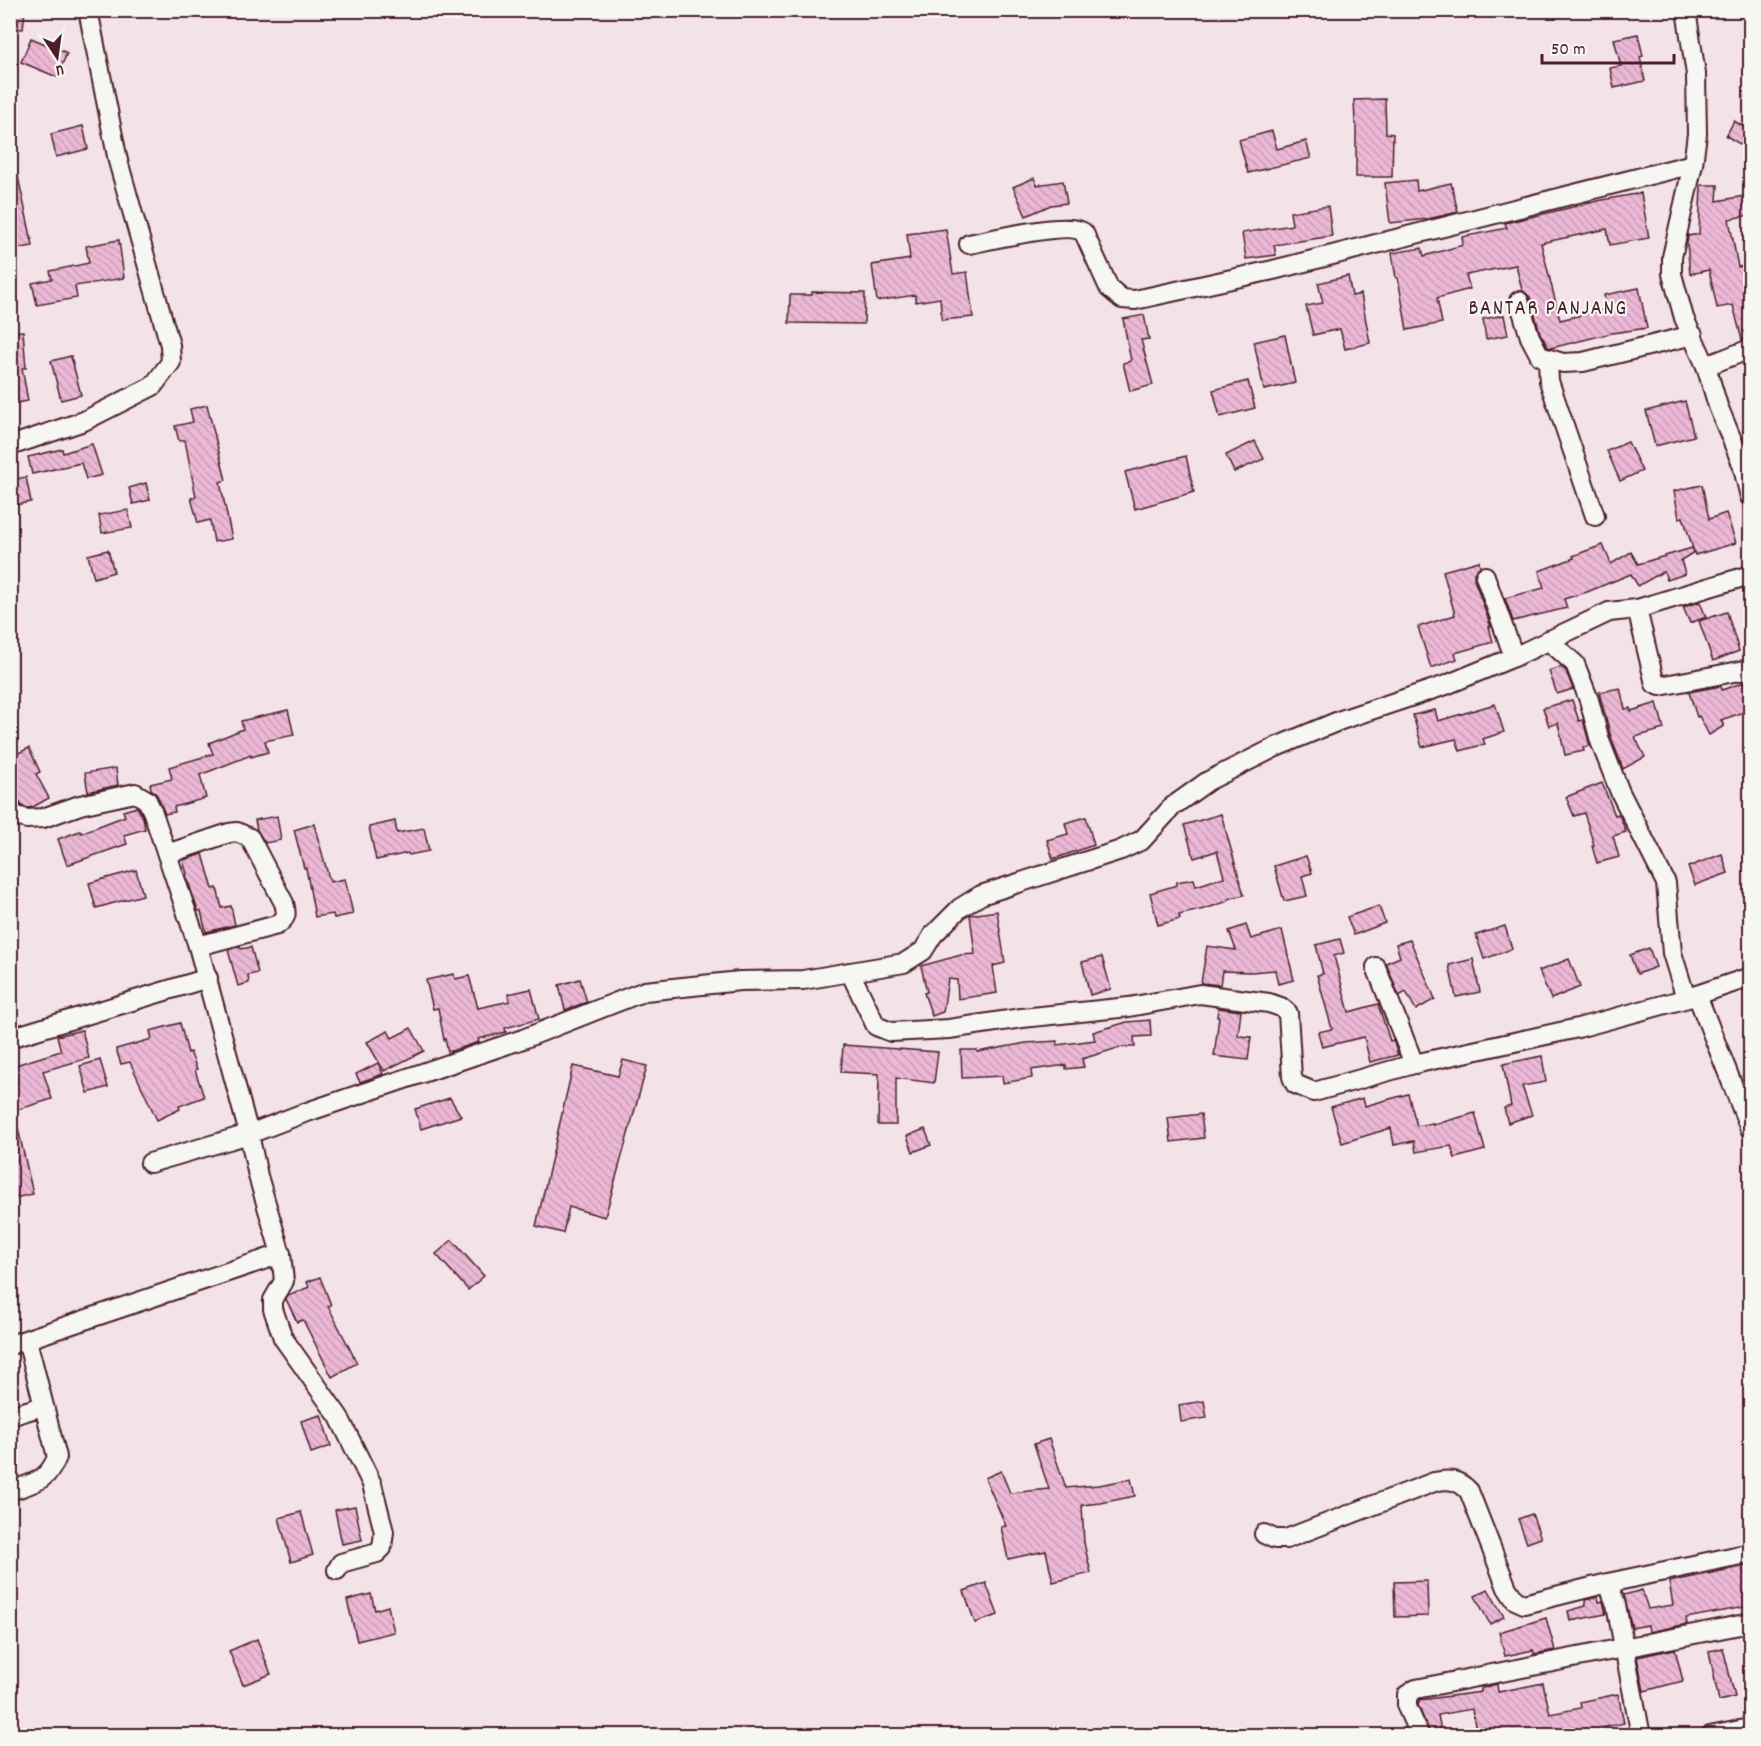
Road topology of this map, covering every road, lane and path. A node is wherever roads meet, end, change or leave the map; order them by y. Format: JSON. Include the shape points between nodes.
{"nodes":[{"id":1,"x":88,"y":10,"type":"edge"},
{"id":2,"x":1686,"y":10,"type":"edge"},
{"id":3,"x":1693,"y":164,"type":"junction"},
{"id":4,"x":969,"y":243,"type":"dead end"},
{"id":5,"x":1519,"y":301,"type":"dead end"},
{"id":6,"x":1693,"y":335,"type":"junction"},
{"id":7,"x":1750,"y":349,"type":"edge"},
{"id":8,"x":1548,"y":360,"type":"junction"},
{"id":9,"x":1706,"y":366,"type":"junction"},
{"id":10,"x":10,"y":446,"type":"edge"},
{"id":11,"x":1750,"y":496,"type":"edge"},
{"id":12,"x":1595,"y":516,"type":"dead end"},
{"id":13,"x":1750,"y":575,"type":"edge"},
{"id":14,"x":1485,"y":576,"type":"dead end"},
{"id":15,"x":1637,"y":609,"type":"junction"},
{"id":16,"x":1548,"y":640,"type":"junction"},
{"id":17,"x":1514,"y":657,"type":"junction"},
{"id":18,"x":1750,"y":669,"type":"edge"},
{"id":19,"x":12,"y":815,"type":"edge"},
{"id":20,"x":167,"y":855,"type":"junction"},
{"id":21,"x":198,"y":946,"type":"junction"},
{"id":22,"x":1376,"y":967,"type":"dead end"},
{"id":23,"x":850,"y":972,"type":"junction"},
{"id":24,"x":1750,"y":977,"type":"edge"},
{"id":25,"x":208,"y":978,"type":"junction"},
{"id":26,"x":1691,"y":996,"type":"junction"},
{"id":27,"x":10,"y":1038,"type":"edge"},
{"id":28,"x":1414,"y":1064,"type":"junction"},
{"id":29,"x":1750,"y":1129,"type":"edge"},
{"id":30,"x":249,"y":1134,"type":"junction"},
{"id":31,"x":150,"y":1163,"type":"dead end"},
{"id":32,"x":281,"y":1254,"type":"junction"},
{"id":33,"x":19,"y":1343,"type":"edge"},
{"id":34,"x":43,"y":1406,"type":"junction"},
{"id":35,"x":10,"y":1416,"type":"edge"},
{"id":36,"x":10,"y":1491,"type":"edge"},
{"id":37,"x":1264,"y":1534,"type":"dead end"},
{"id":38,"x":1750,"y":1553,"type":"edge"},
{"id":39,"x":337,"y":1570,"type":"dead end"},
{"id":40,"x":1608,"y":1583,"type":"junction"},
{"id":41,"x":1750,"y":1623,"type":"edge"},
{"id":42,"x":1625,"y":1649,"type":"junction"},
{"id":43,"x":1750,"y":1728,"type":"edge"},
{"id":44,"x":1420,"y":1736,"type":"edge"},
{"id":45,"x":1641,"y":1736,"type":"edge"},
{"id":46,"x":1710,"y":1736,"type":"edge"}],
"edges":[{"from":1,"to":10,"type":"street","via":[[118,160],[170,345],[171,362],[153,386],[118,405]]},
{"from":2,"to":3,"type":"street","via":[[1696,74]]},
{"from":3,"to":4,"type":"street","via":[[1273,270],[1135,300],[1122,299],[1109,288],[1079,229]]},
{"from":3,"to":6,"type":"street","via":[[1672,257],[1677,297]]},
{"from":5,"to":8,"type":"street","via":[[1530,337],[1540,356]]},
{"from":6,"to":8,"type":"street","via":[[1583,362]]},
{"from":6,"to":9,"type":"street"},
{"from":7,"to":9,"type":"street"},
{"from":8,"to":12,"type":"street","via":[[1549,381]]},
{"from":9,"to":11,"type":"street"},
{"from":13,"to":15,"type":"street"},
{"from":14,"to":17,"type":"street"},
{"from":15,"to":16,"type":"street","via":[[1609,612]]},
{"from":15,"to":18,"type":"street","via":[[1654,684]]},
{"from":16,"to":17,"type":"street"},
{"from":16,"to":26,"type":"street","via":[[1575,664],[1620,792],[1666,883],[1672,953]]},
{"from":17,"to":23,"type":"street","via":[[1446,685],[1341,720],[1237,765],[1173,806],[1142,840],[981,896],[960,908],[922,951],[904,963]]},
{"from":19,"to":20,"type":"street","via":[[43,818],[135,793],[147,800]]},
{"from":20,"to":21,"type":"street"},
{"from":20,"to":21,"type":"street","via":[[230,833],[244,834],[250,838],[284,903],[287,914],[278,925]]},
{"from":21,"to":25,"type":"street"},
{"from":22,"to":28,"type":"street"},
{"from":23,"to":28,"type":"street","via":[[876,1026],[891,1032],[949,1029],[1129,1007],[1200,994],[1269,1003],[1288,1013],[1292,1077],[1301,1088],[1314,1092]]},
{"from":23,"to":30,"type":"street","via":[[803,980],[730,982],[645,991],[523,1039]]},
{"from":24,"to":26,"type":"street"},
{"from":25,"to":27,"type":"street"},
{"from":25,"to":30,"type":"street"},
{"from":26,"to":28,"type":"street","via":[[1578,1028]]},
{"from":26,"to":29,"type":"street"},
{"from":30,"to":31,"type":"street"},
{"from":30,"to":32,"type":"street"},
{"from":32,"to":33,"type":"street"},
{"from":32,"to":39,"type":"street","via":[[284,1281],[273,1300],[273,1309],[283,1338],[343,1425],[372,1484],[384,1532],[382,1548],[377,1553],[341,1563]]},
{"from":33,"to":34,"type":"street"},
{"from":34,"to":35,"type":"street"},
{"from":34,"to":36,"type":"street","via":[[57,1457],[52,1470],[38,1482]]},
{"from":37,"to":40,"type":"street","via":[[1286,1539],[1449,1479],[1469,1491],[1515,1600],[1524,1604]]},
{"from":38,"to":40,"type":"street"},
{"from":40,"to":42,"type":"street"},
{"from":41,"to":42,"type":"street"},
{"from":42,"to":44,"type":"street","via":[[1416,1689],[1407,1695],[1407,1707]]},
{"from":42,"to":45,"type":"street"},
{"from":43,"to":46,"type":"street"}]}
